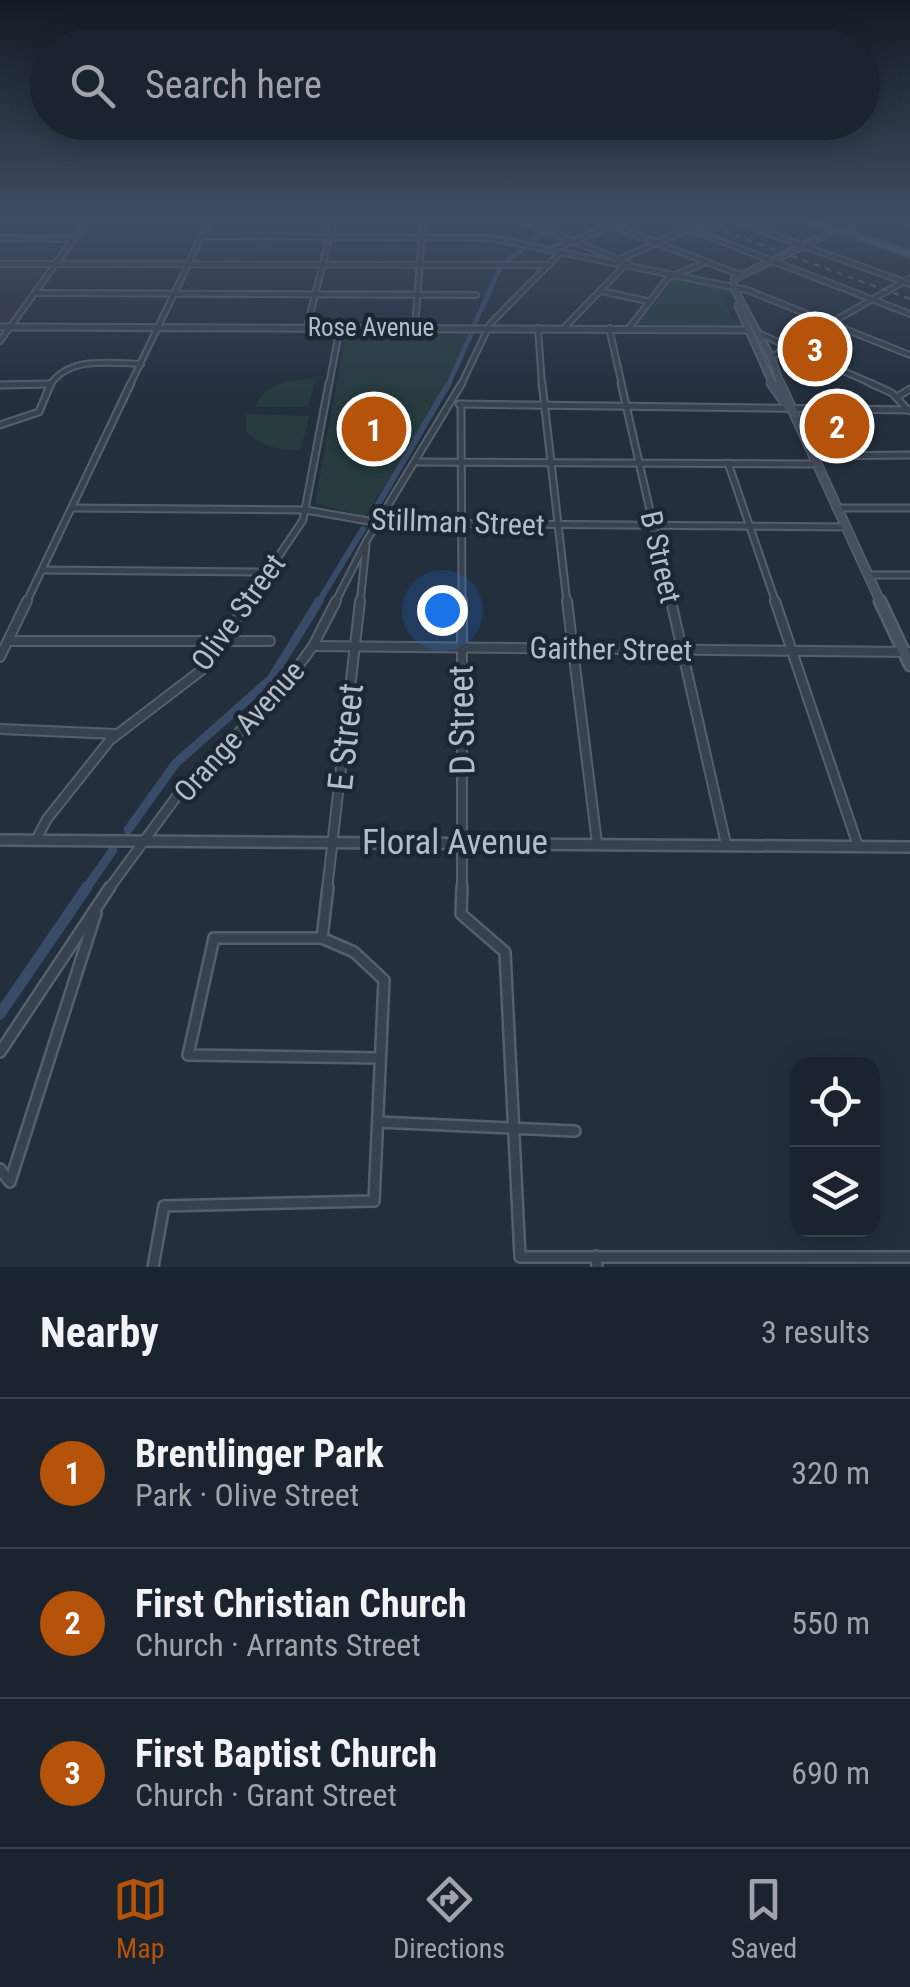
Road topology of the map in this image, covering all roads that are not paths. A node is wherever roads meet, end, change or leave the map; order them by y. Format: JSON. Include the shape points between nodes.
{"nodes":[{"id":1,"x":46,"y":278,"type":"edge"},
{"id":2,"x":182,"y":278,"type":"edge"},
{"id":3,"x":318,"y":278,"type":"edge"},
{"id":4,"x":419,"y":278,"type":"edge"},
{"id":5,"x":534,"y":278,"type":"edge"},
{"id":6,"x":612,"y":278,"type":"edge"},
{"id":7,"x":670,"y":278,"type":"edge"},
{"id":8,"x":683,"y":278,"type":"edge"},
{"id":9,"x":736,"y":278,"type":"edge"},
{"id":10,"x":813,"y":278,"type":"edge"},
{"id":11,"x":908,"y":281,"type":"edge"},
{"id":12,"x":733,"y":288,"type":"junction"},
{"id":13,"x":599,"y":291,"type":"junction"},
{"id":14,"x":35,"y":293,"type":"junction"},
{"id":15,"x":175,"y":293,"type":"junction"},
{"id":16,"x":314,"y":294,"type":"junction"},
{"id":17,"x":417,"y":294,"type":"junction"},
{"id":18,"x":476,"y":294,"type":"dead end"},
{"id":19,"x":871,"y":300,"type":"junction"},
{"id":20,"x":648,"y":302,"type":"junction"},
{"id":21,"x":910,"y":314,"type":"edge"},
{"id":22,"x":829,"y":322,"type":"junction"},
{"id":23,"x":0,"y":327,"type":"edge"},
{"id":24,"x":10,"y":327,"type":"junction"},
{"id":25,"x":159,"y":327,"type":"junction"},
{"id":26,"x":306,"y":327,"type":"junction"},
{"id":27,"x":340,"y":328,"type":"junction"},
{"id":28,"x":415,"y":328,"type":"junction"},
{"id":29,"x":488,"y":328,"type":"junction"},
{"id":30,"x":538,"y":328,"type":"junction"},
{"id":31,"x":564,"y":328,"type":"junction"},
{"id":32,"x":609,"y":328,"type":"junction"},
{"id":33,"x":628,"y":328,"type":"junction"},
{"id":34,"x":751,"y":333,"type":"junction"},
{"id":35,"x":0,"y":341,"type":"edge"},
{"id":36,"x":788,"y":348,"type":"junction"},
{"id":37,"x":910,"y":354,"type":"edge"},
{"id":38,"x":771,"y":358,"type":"junction"},
{"id":39,"x":141,"y":364,"type":"junction"},
{"id":40,"x":51,"y":384,"type":"junction"},
{"id":41,"x":0,"y":385,"type":"edge"},
{"id":42,"x":910,"y":390,"type":"edge"},
{"id":43,"x":897,"y":397,"type":"junction"},
{"id":44,"x":457,"y":404,"type":"junction"},
{"id":45,"x":543,"y":405,"type":"junction"},
{"id":46,"x":627,"y":406,"type":"junction"},
{"id":47,"x":790,"y":410,"type":"junction"},
{"id":48,"x":910,"y":411,"type":"edge"},
{"id":49,"x":0,"y":425,"type":"edge"},
{"id":50,"x":910,"y":455,"type":"edge"},
{"id":51,"x":815,"y":460,"type":"junction"},
{"id":52,"x":417,"y":462,"type":"junction"},
{"id":53,"x":466,"y":462,"type":"junction"},
{"id":54,"x":552,"y":462,"type":"junction"},
{"id":55,"x":640,"y":463,"type":"junction"},
{"id":56,"x":728,"y":463,"type":"junction"},
{"id":57,"x":72,"y":508,"type":"junction"},
{"id":58,"x":836,"y":508,"type":"junction"},
{"id":59,"x":910,"y":508,"type":"edge"},
{"id":60,"x":306,"y":510,"type":"junction"},
{"id":61,"x":380,"y":524,"type":"junction"},
{"id":62,"x":466,"y":524,"type":"junction"},
{"id":63,"x":560,"y":525,"type":"junction"},
{"id":64,"x":654,"y":526,"type":"junction"},
{"id":65,"x":749,"y":526,"type":"junction"},
{"id":66,"x":845,"y":527,"type":"junction"},
{"id":67,"x":367,"y":540,"type":"junction"},
{"id":68,"x":43,"y":570,"type":"junction"},
{"id":69,"x":268,"y":572,"type":"junction"},
{"id":70,"x":868,"y":575,"type":"junction"},
{"id":71,"x":910,"y":575,"type":"edge"},
{"id":72,"x":9,"y":640,"type":"junction"},
{"id":73,"x":223,"y":641,"type":"junction"},
{"id":74,"x":270,"y":642,"type":"dead end"},
{"id":75,"x":313,"y":646,"type":"junction"},
{"id":76,"x":355,"y":646,"type":"junction"},
{"id":77,"x":461,"y":646,"type":"junction"},
{"id":78,"x":574,"y":650,"type":"junction"},
{"id":79,"x":682,"y":651,"type":"junction"},
{"id":80,"x":790,"y":652,"type":"junction"},
{"id":81,"x":907,"y":652,"type":"edge"},
{"id":82,"x":0,"y":657,"type":"edge"},
{"id":83,"x":910,"y":665,"type":"edge"},
{"id":84,"x":0,"y":730,"type":"edge"},
{"id":85,"x":116,"y":734,"type":"junction"},
{"id":86,"x":0,"y":840,"type":"edge"},
{"id":87,"x":36,"y":840,"type":"junction"},
{"id":88,"x":144,"y":841,"type":"junction"},
{"id":89,"x":336,"y":842,"type":"junction"},
{"id":90,"x":465,"y":843,"type":"junction"},
{"id":91,"x":597,"y":843,"type":"junction"},
{"id":92,"x":726,"y":844,"type":"junction"},
{"id":93,"x":858,"y":846,"type":"junction"},
{"id":94,"x":910,"y":846,"type":"edge"},
{"id":95,"x":99,"y":902,"type":"junction"},
{"id":96,"x":322,"y":938,"type":"junction"},
{"id":97,"x":0,"y":1052,"type":"edge"},
{"id":98,"x":380,"y":1058,"type":"junction"},
{"id":99,"x":378,"y":1122,"type":"junction"},
{"id":100,"x":575,"y":1130,"type":"dead end"},
{"id":101,"x":515,"y":1131,"type":"junction"},
{"id":102,"x":0,"y":1169,"type":"edge"},
{"id":103,"x":910,"y":1257,"type":"edge"},
{"id":104,"x":596,"y":1262,"type":"edge"},
{"id":105,"x":743,"y":1262,"type":"edge"},
{"id":106,"x":153,"y":1267,"type":"edge"}],
"edges":[{"from":1,"to":14,"type":"street"},
{"from":2,"to":15,"type":"street"},
{"from":3,"to":16,"type":"street"},
{"from":4,"to":17,"type":"street"},
{"from":5,"to":29,"type":"street","name":"Orange Avenue"},
{"from":6,"to":13,"type":"street"},
{"from":7,"to":20,"type":"street"},
{"from":8,"to":12,"type":"street"},
{"from":9,"to":12,"type":"main road"},
{"from":10,"to":19,"type":"street"},
{"from":11,"to":19,"type":"street"},
{"from":12,"to":22,"type":"street"},
{"from":12,"to":34,"type":"main road"},
{"from":13,"to":20,"type":"street"},
{"from":13,"to":31,"type":"street"},
{"from":14,"to":15,"type":"street"},
{"from":14,"to":24,"type":"street"},
{"from":15,"to":16,"type":"street"},
{"from":15,"to":25,"type":"street"},
{"from":16,"to":17,"type":"street"},
{"from":16,"to":26,"type":"street"},
{"from":17,"to":18,"type":"street"},
{"from":17,"to":28,"type":"street"},
{"from":19,"to":21,"type":"street"},
{"from":19,"to":22,"type":"street"},
{"from":20,"to":33,"type":"street"},
{"from":22,"to":36,"type":"street"},
{"from":22,"to":37,"type":"street"},
{"from":23,"to":24,"type":"street","name":"Rose Avenue"},
{"from":24,"to":25,"type":"street","name":"Rose Avenue"},
{"from":24,"to":35,"type":"street"},
{"from":25,"to":26,"type":"street","name":"Rose Avenue"},
{"from":25,"to":39,"type":"street"},
{"from":26,"to":27,"type":"street","name":"Rose Avenue"},
{"from":27,"to":28,"type":"street","name":"Rose Avenue"},
{"from":27,"to":60,"type":"street","name":"Olive Street"},
{"from":28,"to":29,"type":"street","name":"Rose Avenue"},
{"from":29,"to":30,"type":"street","name":"Rose Avenue"},
{"from":29,"to":44,"type":"street","name":"Orange Avenue"},
{"from":30,"to":31,"type":"street","name":"Rose Avenue"},
{"from":30,"to":45,"type":"street"},
{"from":31,"to":32,"type":"street","name":"Rose Avenue"},
{"from":32,"to":33,"type":"street","name":"Rose Avenue"},
{"from":32,"to":46,"type":"street","name":"B Street"},
{"from":33,"to":34,"type":"street","name":"Rose Avenue"},
{"from":34,"to":36,"type":"street"},
{"from":34,"to":38,"type":"main road"},
{"from":34,"to":47,"type":"main road","via":[[776,394]]},
{"from":36,"to":38,"type":"street"},
{"from":36,"to":43,"type":"street"},
{"from":38,"to":47,"type":"main road"},
{"from":39,"to":40,"type":"street","via":[[79,366]]},
{"from":39,"to":57,"type":"street"},
{"from":40,"to":41,"type":"street"},
{"from":40,"to":49,"type":"street","via":[[38,412]]},
{"from":42,"to":43,"type":"street"},
{"from":43,"to":48,"type":"street"},
{"from":44,"to":45,"type":"street"},
{"from":44,"to":52,"type":"street","name":"Orange Avenue"},
{"from":44,"to":53,"type":"street","name":"D Street"},
{"from":45,"to":46,"type":"street"},
{"from":45,"to":54,"type":"street"},
{"from":46,"to":47,"type":"street"},
{"from":46,"to":55,"type":"street","name":"B Street"},
{"from":47,"to":48,"type":"street"},
{"from":47,"to":51,"type":"main road"},
{"from":50,"to":51,"type":"street"},
{"from":51,"to":56,"type":"street"},
{"from":51,"to":58,"type":"main road"},
{"from":52,"to":53,"type":"street"},
{"from":52,"to":61,"type":"street","name":"Orange Avenue"},
{"from":53,"to":54,"type":"street"},
{"from":53,"to":62,"type":"street","name":"D Street"},
{"from":54,"to":55,"type":"street"},
{"from":54,"to":63,"type":"street"},
{"from":55,"to":56,"type":"street"},
{"from":55,"to":64,"type":"street","name":"B Street"},
{"from":56,"to":65,"type":"street"},
{"from":57,"to":60,"type":"street","name":"Stillman Street"},
{"from":57,"to":68,"type":"street"},
{"from":58,"to":59,"type":"street"},
{"from":58,"to":66,"type":"main road"},
{"from":60,"to":61,"type":"street","name":"Stillman Street"},
{"from":60,"to":69,"type":"street","name":"Olive Street"},
{"from":61,"to":62,"type":"street","name":"Stillman Street"},
{"from":61,"to":67,"type":"street","name":"Orange Avenue"},
{"from":62,"to":63,"type":"street","name":"Stillman Street"},
{"from":62,"to":77,"type":"street","name":"D Street"},
{"from":63,"to":64,"type":"street","name":"Stillman Street"},
{"from":63,"to":78,"type":"street"},
{"from":64,"to":65,"type":"street","name":"Stillman Street"},
{"from":64,"to":79,"type":"street","name":"B Street"},
{"from":65,"to":66,"type":"street","name":"Stillman Street"},
{"from":65,"to":80,"type":"street"},
{"from":66,"to":70,"type":"main road"},
{"from":67,"to":75,"type":"street","name":"Orange Avenue"},
{"from":67,"to":76,"type":"street","name":"E Street"},
{"from":68,"to":69,"type":"street"},
{"from":68,"to":72,"type":"street"},
{"from":69,"to":73,"type":"street","name":"Olive Street"},
{"from":70,"to":71,"type":"street"},
{"from":70,"to":81,"type":"main road"},
{"from":72,"to":73,"type":"street"},
{"from":72,"to":82,"type":"street"},
{"from":73,"to":74,"type":"street"},
{"from":73,"to":85,"type":"street","name":"Olive Street","via":[[197,674]]},
{"from":75,"to":76,"type":"street","name":"Gaither Street"},
{"from":75,"to":88,"type":"street","name":"Orange Avenue","via":[[278,694],[185,785]]},
{"from":76,"to":77,"type":"street","name":"Gaither Street"},
{"from":76,"to":89,"type":"street","name":"E Street"},
{"from":77,"to":78,"type":"street","name":"Gaither Street"},
{"from":77,"to":90,"type":"street","name":"D Street"},
{"from":78,"to":79,"type":"street","name":"Gaither Street"},
{"from":78,"to":91,"type":"street"},
{"from":79,"to":80,"type":"street","name":"Gaither Street"},
{"from":79,"to":92,"type":"street","name":"B Street"},
{"from":80,"to":81,"type":"street","name":"Gaither Street"},
{"from":80,"to":93,"type":"street"},
{"from":81,"to":83,"type":"main road"},
{"from":84,"to":85,"type":"street"},
{"from":85,"to":87,"type":"street","name":"Olive Street"},
{"from":86,"to":87,"type":"street","name":"Floral Avenue"},
{"from":87,"to":88,"type":"street","name":"Floral Avenue"},
{"from":88,"to":89,"type":"street","name":"Floral Avenue"},
{"from":88,"to":95,"type":"street","name":"Orange Avenue"},
{"from":89,"to":90,"type":"street","name":"Floral Avenue"},
{"from":89,"to":96,"type":"street","name":"E Street"},
{"from":90,"to":91,"type":"street","name":"Floral Avenue"},
{"from":90,"to":101,"type":"street","name":"D Street","via":[[462,914],[505,952]]},
{"from":91,"to":92,"type":"street","name":"Floral Avenue"},
{"from":92,"to":93,"type":"street","name":"Floral Avenue"},
{"from":93,"to":94,"type":"street","name":"Floral Avenue"},
{"from":95,"to":97,"type":"street","name":"Orange Avenue"},
{"from":95,"to":102,"type":"street","via":[[10,1182]]},
{"from":96,"to":98,"type":"street","via":[[354,952],[384,980]]},
{"from":96,"to":98,"type":"street","via":[[214,938],[188,1055]]},
{"from":98,"to":99,"type":"street"},
{"from":99,"to":101,"type":"street"},
{"from":99,"to":106,"type":"street","via":[[374,1201],[164,1206]]},
{"from":100,"to":101,"type":"street"},
{"from":101,"to":104,"type":"street","name":"D Street","via":[[520,1256]]},
{"from":103,"to":105,"type":"street"},
{"from":104,"to":105,"type":"street"}]}
